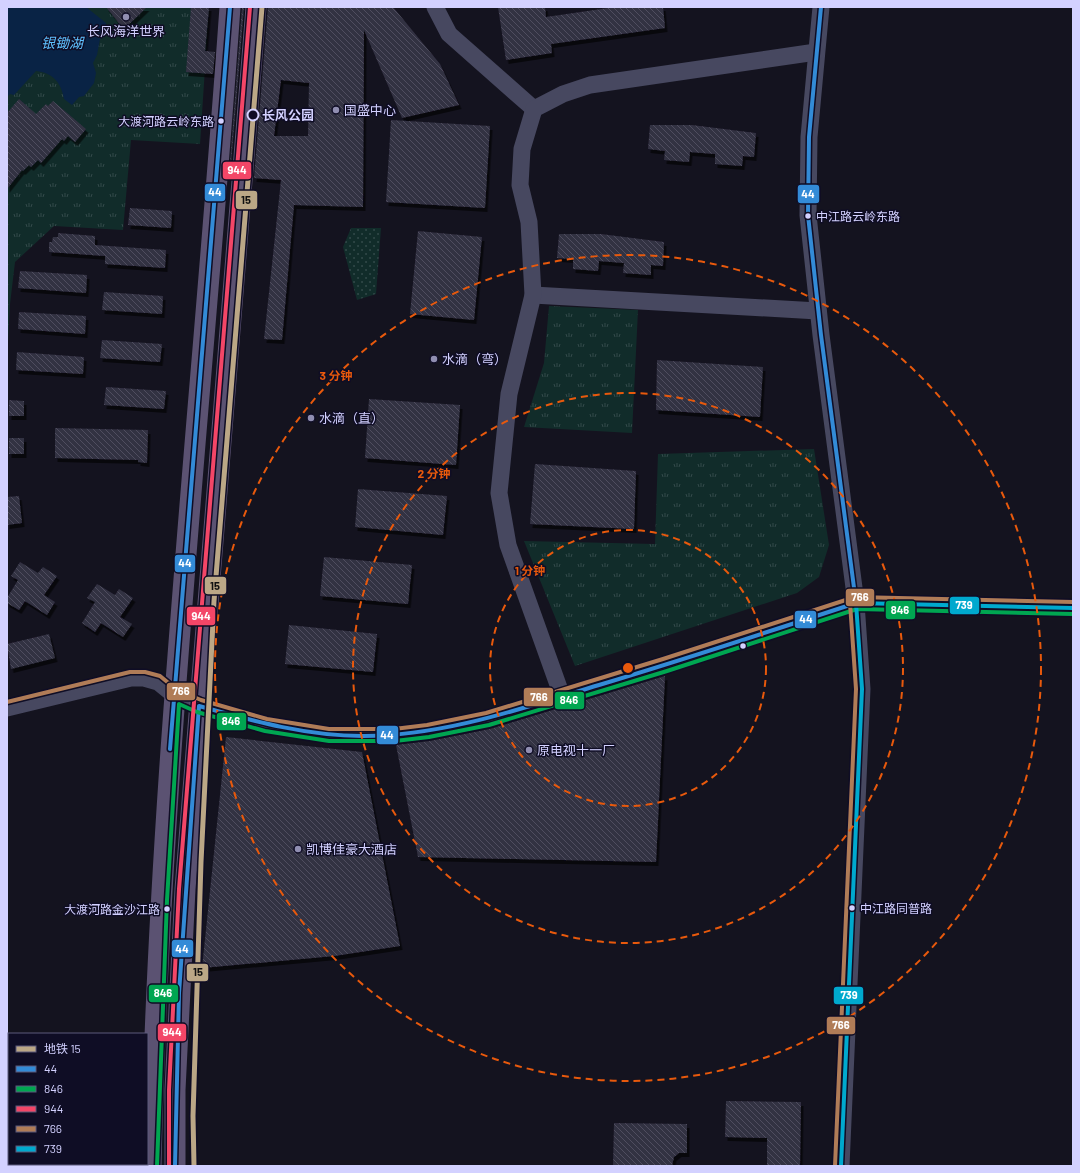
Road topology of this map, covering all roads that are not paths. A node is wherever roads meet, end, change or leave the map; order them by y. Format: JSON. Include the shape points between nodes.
{"nodes":[{"id":1,"x":230,"y":7,"type":"edge"},
{"id":2,"x":256,"y":7,"type":"edge"},
{"id":3,"x":435,"y":7,"type":"edge"},
{"id":4,"x":820,"y":7,"type":"edge"},
{"id":5,"x":816,"y":52,"type":"junction"},
{"id":6,"x":534,"y":109,"type":"junction"},
{"id":7,"x":533,"y":295,"type":"junction"},
{"id":8,"x":818,"y":311,"type":"junction"},
{"id":9,"x":856,"y":603,"type":"junction"},
{"id":10,"x":1073,"y":608,"type":"edge"},
{"id":11,"x":174,"y":695,"type":"junction"},
{"id":12,"x":562,"y":696,"type":"junction"},
{"id":13,"x":199,"y":706,"type":"junction"},
{"id":14,"x":7,"y":708,"type":"edge"},
{"id":15,"x":151,"y":1166,"type":"edge"},
{"id":16,"x":174,"y":1166,"type":"edge"},
{"id":17,"x":842,"y":1166,"type":"edge"}],
"edges":[{"from":1,"to":11,"type":"main road"},
{"from":2,"to":13,"type":"main road"},
{"from":3,"to":6,"type":"street","via":[[449,34]]},
{"from":4,"to":5,"type":"street"},
{"from":5,"to":6,"type":"street","via":[[590,86],[563,94]]},
{"from":5,"to":8,"type":"street","via":[[809,137],[808,215]]},
{"from":6,"to":7,"type":"street","via":[[522,149],[520,185],[529,222]]},
{"from":7,"to":8,"type":"street"},
{"from":7,"to":12,"type":"street","via":[[510,394],[499,493],[508,546]]},
{"from":8,"to":9,"type":"street"},
{"from":9,"to":10,"type":"street"},
{"from":9,"to":12,"type":"street"},
{"from":9,"to":17,"type":"street","via":[[862,689]]},
{"from":11,"to":13,"type":"street"},
{"from":11,"to":14,"type":"street","via":[[158,682],[131,678]]},
{"from":11,"to":15,"type":"main road","via":[[161,908]]},
{"from":12,"to":13,"type":"street","via":[[487,719],[428,731],[371,735],[329,735],[266,725]]},
{"from":13,"to":16,"type":"main road","via":[[181,947]]}]}
